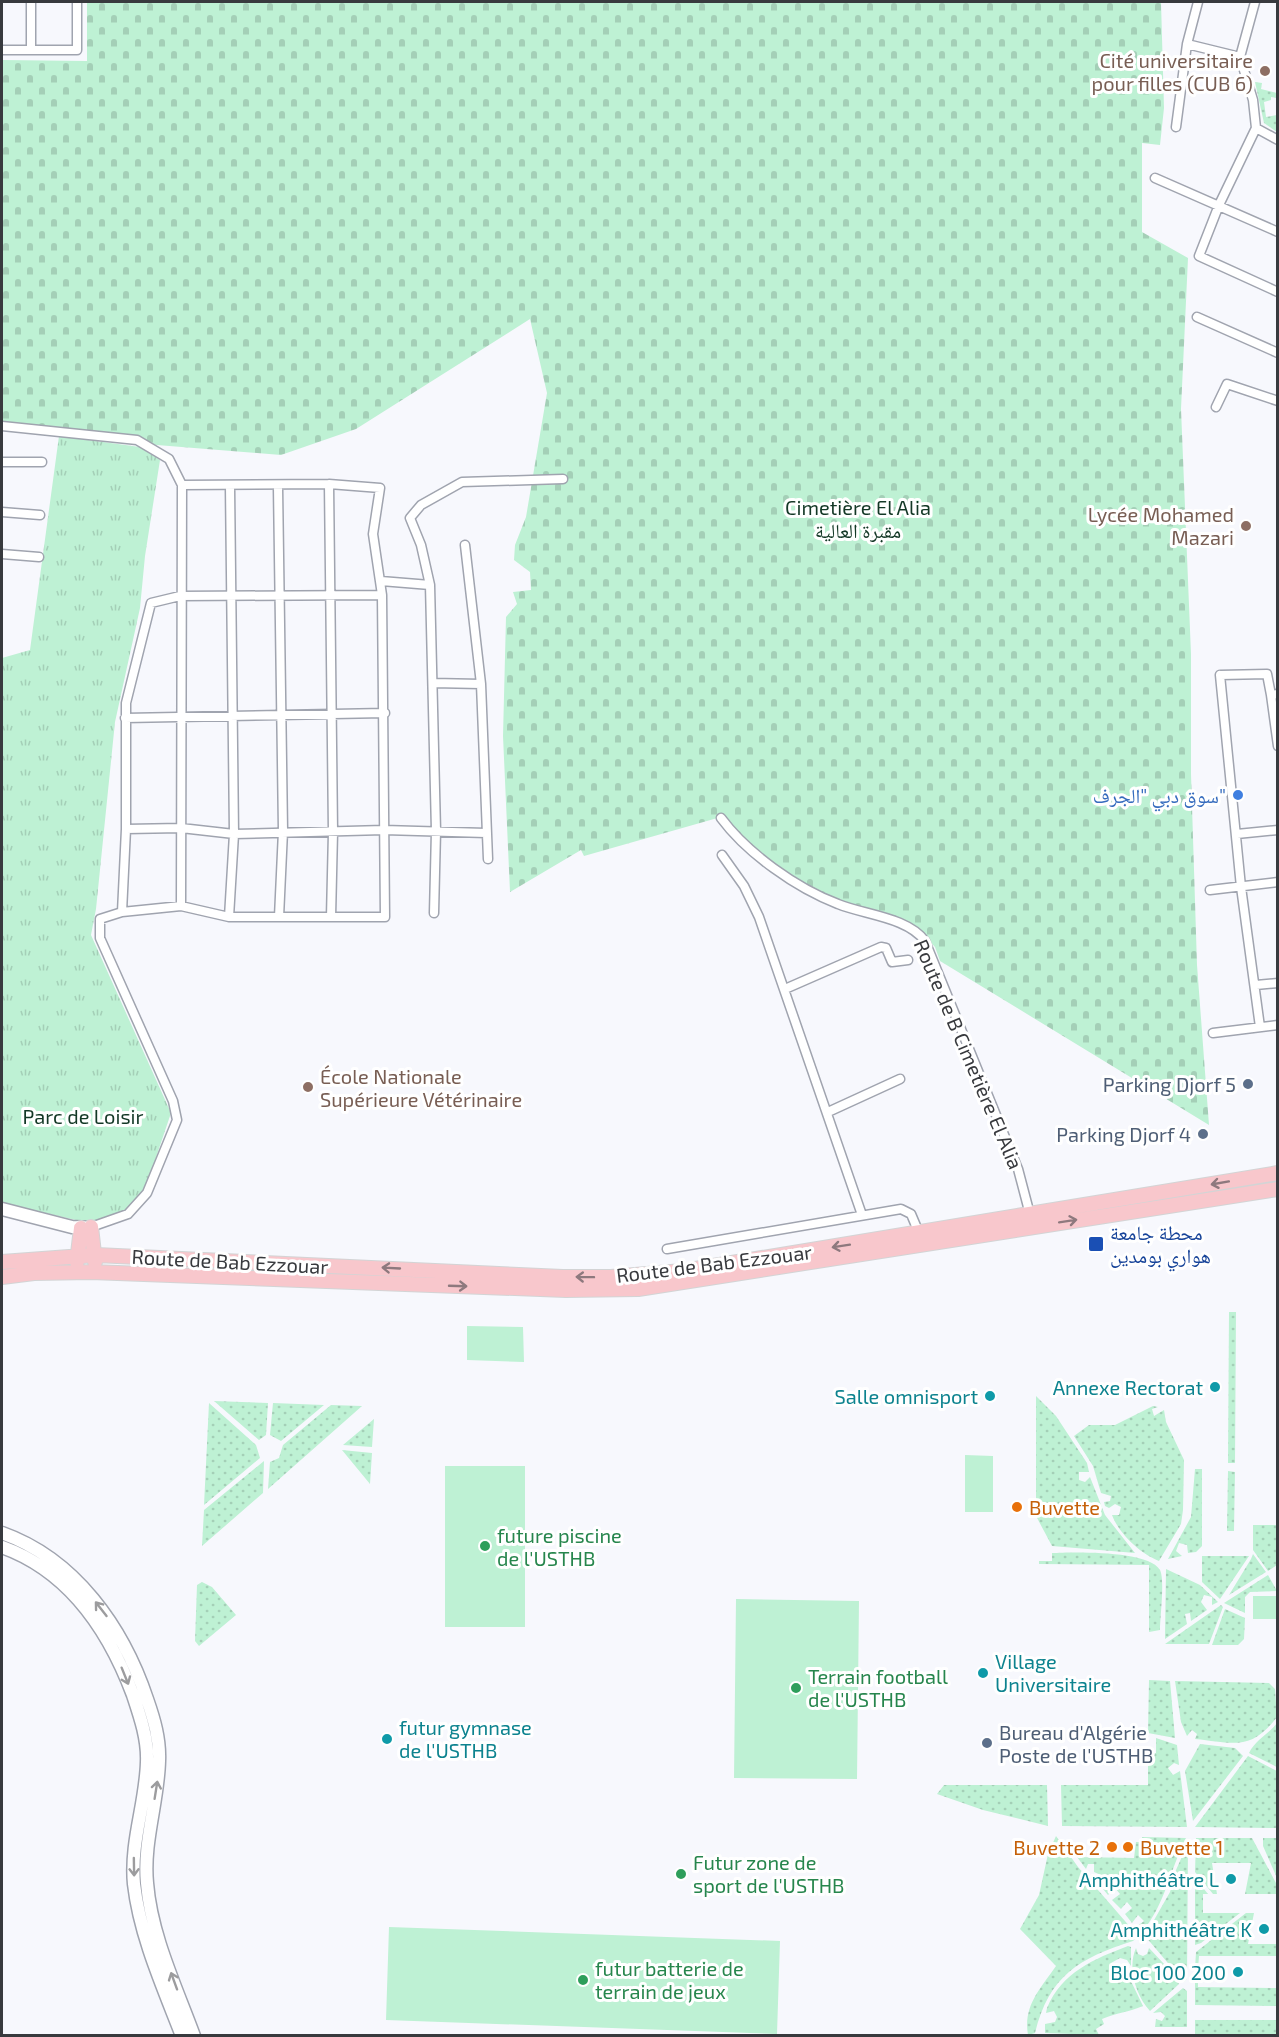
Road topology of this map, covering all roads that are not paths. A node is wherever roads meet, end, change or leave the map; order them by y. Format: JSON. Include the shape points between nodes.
{"nodes":[{"id":1,"x":32,"y":2,"type":"edge"},
{"id":2,"x":77,"y":2,"type":"edge"},
{"id":3,"x":1198,"y":2,"type":"edge"},
{"id":4,"x":1255,"y":2,"type":"edge"},
{"id":5,"x":1188,"y":44,"type":"junction"},
{"id":6,"x":31,"y":50,"type":"junction"},
{"id":7,"x":2,"y":51,"type":"edge"},
{"id":8,"x":1240,"y":57,"type":"junction"},
{"id":9,"x":1176,"y":127,"type":"dead end"},
{"id":10,"x":1256,"y":128,"type":"junction"},
{"id":11,"x":1278,"y":140,"type":"edge"},
{"id":12,"x":1155,"y":178,"type":"dead end"},
{"id":13,"x":1219,"y":205,"type":"junction"},
{"id":14,"x":1278,"y":232,"type":"edge"},
{"id":15,"x":1278,"y":292,"type":"edge"},
{"id":16,"x":1197,"y":317,"type":"dead end"},
{"id":17,"x":1278,"y":353,"type":"edge"},
{"id":18,"x":1278,"y":401,"type":"edge"},
{"id":19,"x":1216,"y":407,"type":"dead end"},
{"id":20,"x":2,"y":426,"type":"edge"},
{"id":21,"x":2,"y":462,"type":"edge"},
{"id":22,"x":42,"y":462,"type":"dead end"},
{"id":23,"x":563,"y":479,"type":"dead end"},
{"id":24,"x":329,"y":484,"type":"junction"},
{"id":25,"x":182,"y":485,"type":"junction"},
{"id":26,"x":230,"y":486,"type":"junction"},
{"id":27,"x":278,"y":487,"type":"junction"},
{"id":28,"x":2,"y":513,"type":"edge"},
{"id":29,"x":40,"y":515,"type":"dead end"},
{"id":30,"x":465,"y":545,"type":"dead end"},
{"id":31,"x":2,"y":554,"type":"edge"},
{"id":32,"x":39,"y":557,"type":"dead end"},
{"id":33,"x":381,"y":580,"type":"junction"},
{"id":34,"x":430,"y":585,"type":"junction"},
{"id":35,"x":279,"y":595,"type":"junction"},
{"id":36,"x":330,"y":595,"type":"junction"},
{"id":37,"x":180,"y":596,"type":"junction"},
{"id":38,"x":231,"y":596,"type":"junction"},
{"id":39,"x":382,"y":596,"type":"junction"},
{"id":40,"x":433,"y":683,"type":"junction"},
{"id":41,"x":481,"y":684,"type":"junction"},
{"id":42,"x":1274,"y":695,"type":"edge"},
{"id":43,"x":385,"y":713,"type":"junction"},
{"id":44,"x":332,"y":714,"type":"junction"},
{"id":45,"x":281,"y":715,"type":"junction"},
{"id":46,"x":232,"y":716,"type":"junction"},
{"id":47,"x":180,"y":717,"type":"junction"},
{"id":48,"x":125,"y":718,"type":"junction"},
{"id":49,"x":1278,"y":746,"type":"edge"},
{"id":50,"x":721,"y":818,"type":"dead end"},
{"id":51,"x":181,"y":828,"type":"junction"},
{"id":52,"x":126,"y":829,"type":"junction"},
{"id":53,"x":384,"y":830,"type":"junction"},
{"id":54,"x":1278,"y":830,"type":"edge"},
{"id":55,"x":283,"y":831,"type":"junction"},
{"id":56,"x":436,"y":831,"type":"junction"},
{"id":57,"x":333,"y":832,"type":"junction"},
{"id":58,"x":486,"y":833,"type":"junction"},
{"id":59,"x":234,"y":834,"type":"junction"},
{"id":60,"x":1237,"y":834,"type":"junction"},
{"id":61,"x":722,"y":855,"type":"dead end"},
{"id":62,"x":488,"y":859,"type":"dead end"},
{"id":63,"x":1278,"y":882,"type":"edge"},
{"id":64,"x":1241,"y":887,"type":"junction"},
{"id":65,"x":1210,"y":890,"type":"dead end"},
{"id":66,"x":181,"y":906,"type":"junction"},
{"id":67,"x":122,"y":912,"type":"junction"},
{"id":68,"x":434,"y":913,"type":"dead end"},
{"id":69,"x":230,"y":916,"type":"junction"},
{"id":70,"x":279,"y":917,"type":"junction"},
{"id":71,"x":331,"y":917,"type":"junction"},
{"id":72,"x":908,"y":960,"type":"dead end"},
{"id":73,"x":1278,"y":983,"type":"edge"},
{"id":74,"x":1256,"y":985,"type":"junction"},
{"id":75,"x":785,"y":989,"type":"junction"},
{"id":76,"x":1278,"y":1025,"type":"edge"},
{"id":77,"x":1260,"y":1027,"type":"junction"},
{"id":78,"x":1213,"y":1033,"type":"dead end"},
{"id":79,"x":900,"y":1079,"type":"dead end"},
{"id":80,"x":828,"y":1112,"type":"junction"},
{"id":81,"x":1278,"y":1173,"type":"edge"},
{"id":82,"x":1278,"y":1189,"type":"edge"},
{"id":83,"x":1113,"y":1208,"type":"junction"},
{"id":84,"x":2,"y":1209,"type":"edge"},
{"id":85,"x":862,"y":1215,"type":"junction"},
{"id":86,"x":1032,"y":1221,"type":"junction"},
{"id":87,"x":86,"y":1228,"type":"junction"},
{"id":88,"x":919,"y":1233,"type":"junction"},
{"id":89,"x":667,"y":1250,"type":"dead end"},
{"id":90,"x":77,"y":1255,"type":"junction"},
{"id":91,"x":96,"y":1255,"type":"junction"},
{"id":92,"x":2,"y":1262,"type":"edge"},
{"id":93,"x":86,"y":1272,"type":"junction"},
{"id":94,"x":2,"y":1277,"type":"edge"},
{"id":95,"x":2,"y":1533,"type":"edge"},
{"id":96,"x":2,"y":1547,"type":"edge"},
{"id":97,"x":182,"y":2036,"type":"edge"},
{"id":98,"x":194,"y":2036,"type":"edge"}],
"edges":[{"from":1,"to":6,"type":"street"},
{"from":2,"to":6,"type":"street","via":[[77,50]]},
{"from":3,"to":5,"type":"street"},
{"from":4,"to":8,"type":"street"},
{"from":5,"to":8,"type":"street"},
{"from":5,"to":9,"type":"street"},
{"from":6,"to":7,"type":"street"},
{"from":8,"to":10,"type":"street","via":[[1253,100]]},
{"from":10,"to":11,"type":"street"},
{"from":10,"to":13,"type":"street"},
{"from":12,"to":13,"type":"street"},
{"from":13,"to":14,"type":"street"},
{"from":13,"to":15,"type":"street","via":[[1199,256]]},
{"from":16,"to":17,"type":"street"},
{"from":18,"to":19,"type":"street","via":[[1227,384]]},
{"from":20,"to":25,"type":"street","via":[[137,440],[169,459]]},
{"from":21,"to":22,"type":"street"},
{"from":23,"to":34,"type":"street","via":[[462,482],[421,505],[410,518]]},
{"from":24,"to":27,"type":"street"},
{"from":24,"to":33,"type":"street","via":[[380,488],[373,534]]},
{"from":24,"to":36,"type":"street"},
{"from":25,"to":26,"type":"street"},
{"from":25,"to":37,"type":"street"},
{"from":26,"to":27,"type":"street"},
{"from":26,"to":38,"type":"street"},
{"from":27,"to":35,"type":"street"},
{"from":28,"to":29,"type":"street"},
{"from":30,"to":41,"type":"street"},
{"from":31,"to":32,"type":"street"},
{"from":33,"to":34,"type":"street"},
{"from":33,"to":39,"type":"street"},
{"from":34,"to":40,"type":"street"},
{"from":35,"to":36,"type":"street"},
{"from":35,"to":38,"type":"street"},
{"from":35,"to":45,"type":"street"},
{"from":36,"to":39,"type":"street"},
{"from":36,"to":44,"type":"street"},
{"from":37,"to":38,"type":"street"},
{"from":37,"to":47,"type":"street"},
{"from":37,"to":48,"type":"street","via":[[152,603]]},
{"from":38,"to":46,"type":"street"},
{"from":39,"to":43,"type":"street"},
{"from":40,"to":41,"type":"street"},
{"from":40,"to":56,"type":"street"},
{"from":41,"to":58,"type":"street"},
{"from":42,"to":49,"type":"street"},
{"from":42,"to":60,"type":"street","via":[[1267,674],[1221,676]]},
{"from":43,"to":44,"type":"street"},
{"from":43,"to":53,"type":"street"},
{"from":44,"to":45,"type":"street"},
{"from":44,"to":57,"type":"street"},
{"from":45,"to":46,"type":"street"},
{"from":45,"to":55,"type":"street"},
{"from":46,"to":47,"type":"street"},
{"from":46,"to":59,"type":"street"},
{"from":47,"to":48,"type":"street"},
{"from":47,"to":51,"type":"street"},
{"from":48,"to":52,"type":"street"},
{"from":50,"to":86,"type":"street","name":"Route de B Cimetière El Alia","via":[[747,849],[806,888],[837,904],[912,928],[925,941],[1018,1169]]},
{"from":51,"to":52,"type":"street"},
{"from":51,"to":59,"type":"street"},
{"from":51,"to":66,"type":"street"},
{"from":52,"to":67,"type":"street"},
{"from":53,"to":56,"type":"street"},
{"from":53,"to":57,"type":"street"},
{"from":53,"to":71,"type":"street","via":[[385,917]]},
{"from":54,"to":60,"type":"street"},
{"from":55,"to":57,"type":"street"},
{"from":55,"to":59,"type":"street"},
{"from":55,"to":70,"type":"street"},
{"from":56,"to":58,"type":"street"},
{"from":56,"to":68,"type":"street"},
{"from":57,"to":71,"type":"street"},
{"from":58,"to":62,"type":"street"},
{"from":59,"to":69,"type":"street"},
{"from":60,"to":64,"type":"street"},
{"from":61,"to":75,"type":"street","via":[[744,886],[759,917]]},
{"from":63,"to":64,"type":"street"},
{"from":64,"to":65,"type":"street"},
{"from":64,"to":74,"type":"street"},
{"from":66,"to":67,"type":"street"},
{"from":66,"to":69,"type":"street"},
{"from":67,"to":87,"type":"street","via":[[100,919],[100,938],[173,1101],[177,1120],[141,1202],[118,1219]]},
{"from":69,"to":70,"type":"street"},
{"from":70,"to":71,"type":"street"},
{"from":72,"to":75,"type":"street","via":[[892,962],[886,948],[881,947]]},
{"from":73,"to":74,"type":"street"},
{"from":74,"to":77,"type":"street"},
{"from":75,"to":80,"type":"street"},
{"from":76,"to":77,"type":"street"},
{"from":77,"to":78,"type":"street"},
{"from":79,"to":80,"type":"street"},
{"from":80,"to":85,"type":"street"},
{"from":81,"to":83,"type":"main road","name":"Route de Bab Ezzouar","one_way":true},
{"from":82,"to":83,"type":"main road","name":"Route de Bab Ezzouar"},
{"from":83,"to":86,"type":"main road","name":"Route de Bab Ezzouar"},
{"from":84,"to":87,"type":"main road"},
{"from":85,"to":88,"type":"street","via":[[906,1210]]},
{"from":85,"to":89,"type":"street"},
{"from":86,"to":88,"type":"main road","name":"Route de Bab Ezzouar"},
{"from":93,"to":86,"type":"main road","name":"Route de Bab Ezzouar","one_way":true,"via":[[614,1290],[696,1281]]},
{"from":87,"to":90,"type":"main road"},
{"from":87,"to":91,"type":"main road"},
{"from":88,"to":91,"type":"main road","name":"Route de Bab Ezzouar","one_way":true,"via":[[683,1271],[611,1277]]},
{"from":90,"to":91,"type":"main road","name":"Route de Bab Ezzouar"},
{"from":90,"to":92,"type":"main road","name":"Route de Bab Ezzouar"},
{"from":90,"to":93,"type":"main road"},
{"from":91,"to":93,"type":"main road"},
{"from":93,"to":94,"type":"main road","name":"Route de Bab Ezzouar"},
{"from":98,"to":95,"type":"main road","one_way":true,"via":[[149,1903],[147,1848],[159,1749],[138,1675],[105,1613],[84,1588],[40,1552]]},
{"from":96,"to":97,"type":"main road","one_way":true,"via":[[31,1561],[77,1597],[96,1620],[134,1698],[147,1761],[134,1843],[134,1884],[148,1946]]}]}
